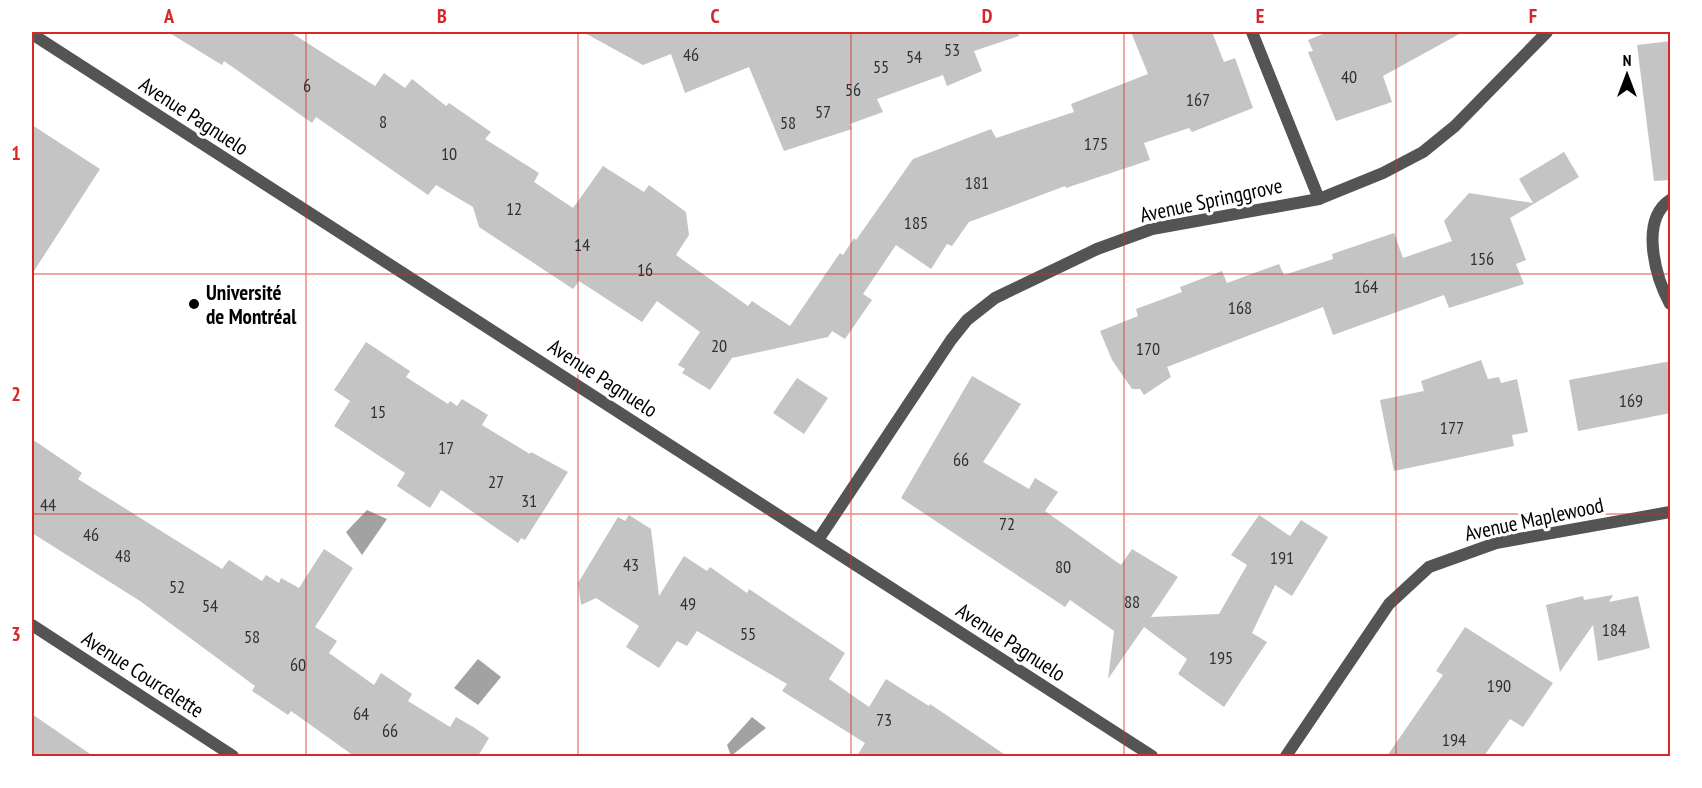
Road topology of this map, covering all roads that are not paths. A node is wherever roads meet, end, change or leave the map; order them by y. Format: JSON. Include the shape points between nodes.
{"nodes":[{"id":1,"x":1252,"y":32,"type":"edge"},
{"id":2,"x":1547,"y":32,"type":"edge"},
{"id":3,"x":32,"y":34,"type":"edge"},
{"id":4,"x":1319,"y":199,"type":"junction"},
{"id":5,"x":1671,"y":200,"type":"edge"},
{"id":6,"x":1671,"y":304,"type":"edge"},
{"id":7,"x":1671,"y":512,"type":"edge"},
{"id":8,"x":818,"y":540,"type":"junction"},
{"id":9,"x":32,"y":625,"type":"edge"},
{"id":10,"x":233,"y":756,"type":"edge"},
{"id":11,"x":1152,"y":756,"type":"edge"},
{"id":12,"x":1286,"y":756,"type":"edge"}],
"edges":[{"from":1,"to":4,"type":"street"},
{"from":2,"to":4,"type":"street","name":"Avenue Springgrove","via":[[1455,126],[1423,152]]},
{"from":3,"to":8,"type":"street","name":"Avenue Pagnuelo"},
{"from":4,"to":8,"type":"street","name":"Avenue Springgrove","via":[[1152,229],[1097,249],[995,298],[967,320],[951,340]]},
{"from":5,"to":6,"type":"street","via":[[1656,221],[1654,239],[1655,264]]},
{"from":7,"to":12,"type":"street","name":"Avenue Maplewood","via":[[1496,543],[1429,567],[1389,604]]},
{"from":8,"to":11,"type":"street","name":"Avenue Pagnuelo"},
{"from":9,"to":10,"type":"street","name":"Avenue Courcelette"}]}
